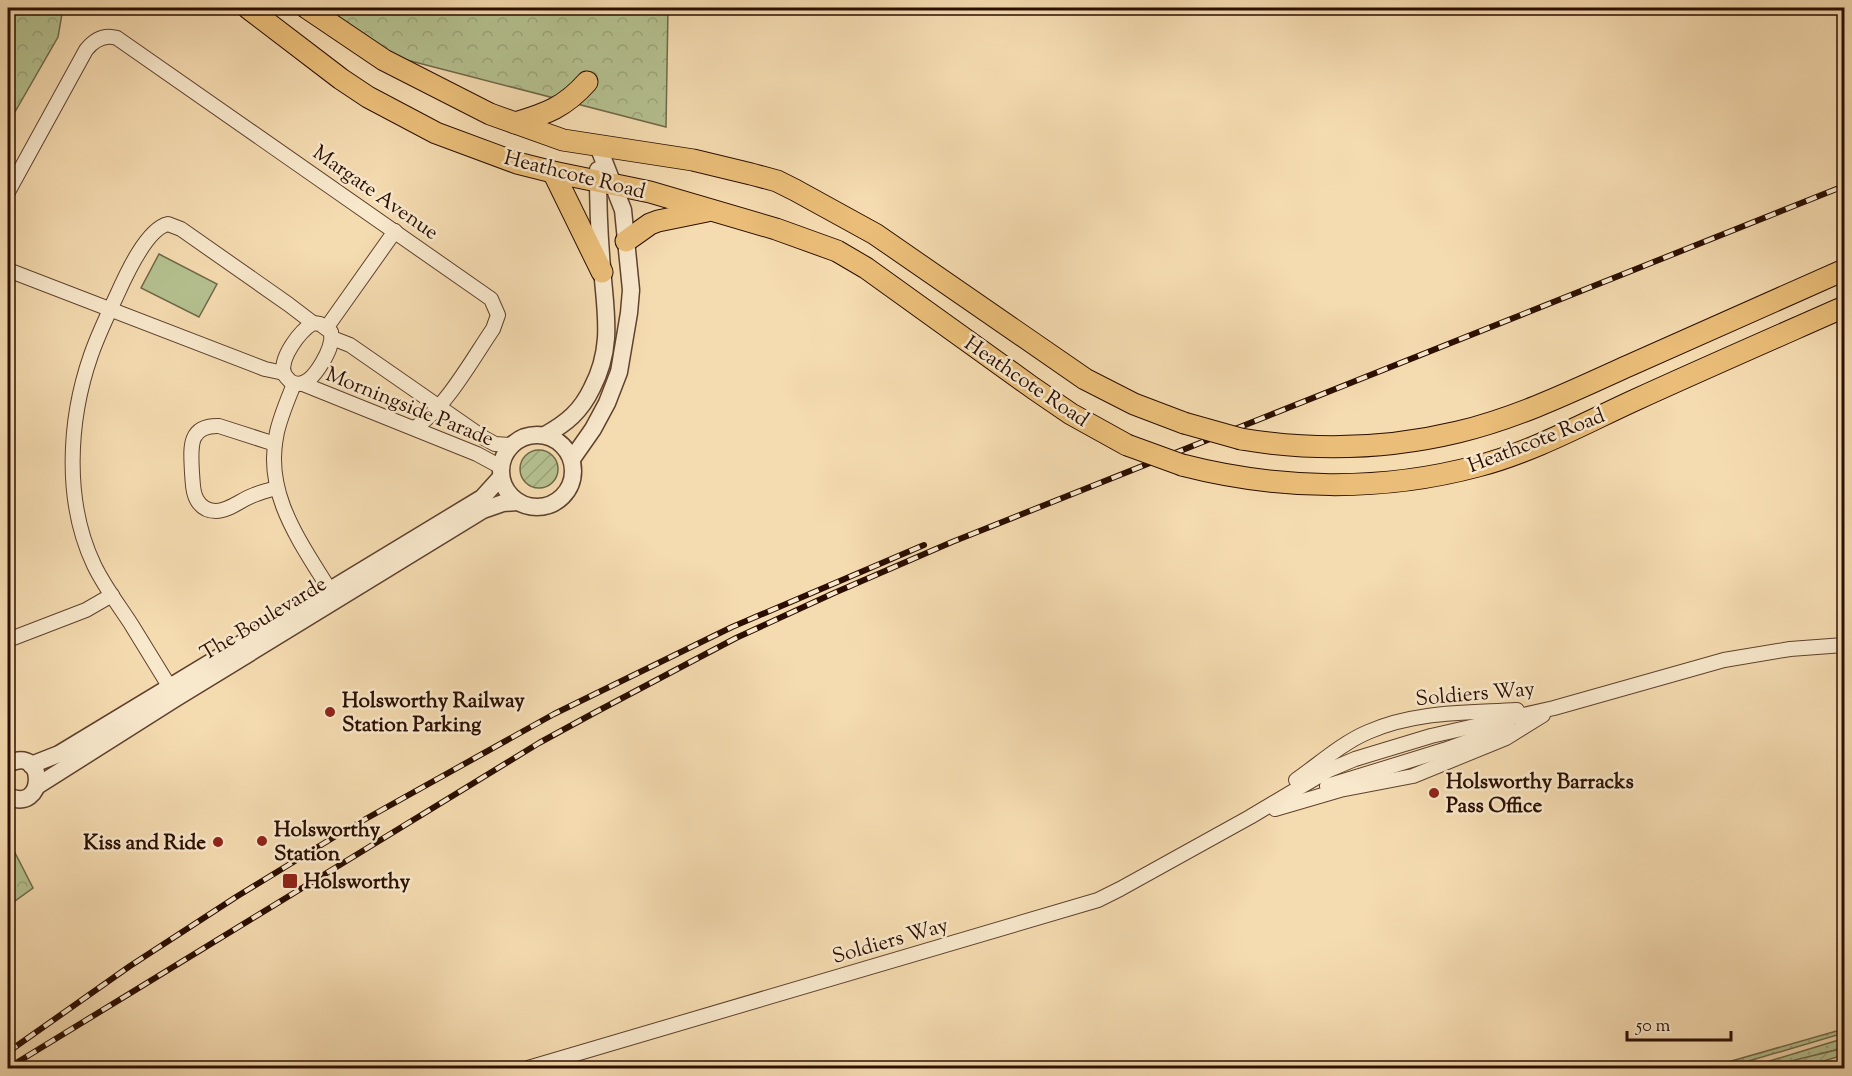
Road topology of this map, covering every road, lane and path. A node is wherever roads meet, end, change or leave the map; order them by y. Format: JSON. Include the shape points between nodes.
{"nodes":[{"id":1,"x":248,"y":8,"type":"edge"},
{"id":2,"x":307,"y":8,"type":"edge"},
{"id":3,"x":587,"y":82,"type":"dead end"},
{"id":4,"x":515,"y":123,"type":"junction"},
{"id":5,"x":598,"y":147,"type":"junction"},
{"id":6,"x":553,"y":172,"type":"junction"},
{"id":7,"x":605,"y":183,"type":"junction"},
{"id":8,"x":8,"y":192,"type":"edge"},
{"id":9,"x":711,"y":210,"type":"junction"},
{"id":10,"x":395,"y":231,"type":"junction"},
{"id":11,"x":626,"y":241,"type":"junction"},
{"id":12,"x":8,"y":270,"type":"edge"},
{"id":13,"x":1845,"y":270,"type":"edge"},
{"id":14,"x":602,"y":272,"type":"junction"},
{"id":15,"x":1845,"y":307,"type":"edge"},
{"id":16,"x":110,"y":310,"type":"junction"},
{"id":17,"x":313,"y":323,"type":"junction"},
{"id":18,"x":329,"y":333,"type":"junction"},
{"id":19,"x":284,"y":373,"type":"junction"},
{"id":20,"x":299,"y":384,"type":"junction"},
{"id":21,"x":439,"y":407,"type":"junction"},
{"id":22,"x":414,"y":428,"type":"junction"},
{"id":23,"x":545,"y":435,"type":"junction"},
{"id":24,"x":275,"y":444,"type":"junction"},
{"id":25,"x":511,"y":445,"type":"junction"},
{"id":26,"x":572,"y":459,"type":"junction"},
{"id":27,"x":501,"y":472,"type":"junction"},
{"id":28,"x":277,"y":488,"type":"junction"},
{"id":29,"x":518,"y":502,"type":"junction"},
{"id":30,"x":329,"y":590,"type":"junction"},
{"id":31,"x":112,"y":595,"type":"junction"},
{"id":32,"x":8,"y":640,"type":"edge"},
{"id":33,"x":1845,"y":645,"type":"edge"},
{"id":34,"x":173,"y":692,"type":"junction"},
{"id":35,"x":1554,"y":708,"type":"junction"},
{"id":36,"x":8,"y":764,"type":"edge"},
{"id":37,"x":31,"y":765,"type":"junction"},
{"id":38,"x":37,"y":786,"type":"junction"},
{"id":39,"x":8,"y":795,"type":"edge"},
{"id":40,"x":1250,"y":817,"type":"junction"},
{"id":41,"x":528,"y":1068,"type":"edge"}],
"edges":[{"from":1,"to":6,"type":"main road","name":"Heathcote Road","via":[[341,79],[397,114],[473,148]]},
{"from":2,"to":4,"type":"main road","name":"Heathcote Road","via":[[384,60]]},
{"from":3,"to":4,"type":"main road","via":[[562,106]]},
{"from":4,"to":5,"type":"main road","name":"Heathcote Road"},
{"from":5,"to":7,"type":"street"},
{"from":5,"to":13,"type":"main road","name":"Heathcote Road","bridge":true,"via":[[693,160],[759,176],[795,190],[875,234],[1085,379],[1184,423],[1280,446],[1410,441],[1501,420]]},
{"from":6,"to":7,"type":"main road","name":"Heathcote Road"},
{"from":6,"to":14,"type":"main road"},
{"from":7,"to":9,"type":"main road","name":"Heathcote Road"},
{"from":7,"to":11,"type":"street","via":[[623,210]]},
{"from":7,"to":14,"type":"street","via":[[597,216]]},
{"from":8,"to":10,"type":"street","name":"Margate Avenue","via":[[85,53],[101,38],[113,37]]},
{"from":9,"to":11,"type":"main road","via":[[658,220]]},
{"from":9,"to":15,"type":"main road","name":"Heathcote Road","bridge":true,"via":[[837,251],[1062,407],[1127,445],[1182,465],[1254,481],[1345,485],[1428,477],[1480,466],[1567,432]]},
{"from":10,"to":18,"type":"street"},
{"from":10,"to":21,"type":"street","name":"Margate Avenue","via":[[486,294],[497,309],[493,329]]},
{"from":11,"to":26,"type":"street","via":[[631,290],[619,372],[600,418]]},
{"from":12,"to":16,"type":"street"},
{"from":14,"to":23,"type":"street","via":[[607,327],[602,367],[574,416]]},
{"from":16,"to":17,"type":"street","via":[[150,237],[168,224],[181,229]]},
{"from":16,"to":19,"type":"street"},
{"from":16,"to":31,"type":"street","via":[[81,390],[74,458],[77,507],[84,536]]},
{"from":17,"to":18,"type":"street","name":"Morningside Parade"},
{"from":17,"to":19,"type":"street","via":[[295,340]]},
{"from":18,"to":20,"type":"street","via":[[329,349],[317,371]]},
{"from":18,"to":21,"type":"street","name":"Morningside Parade"},
{"from":19,"to":20,"type":"street","via":[[287,379]]},
{"from":20,"to":22,"type":"street","name":"Morningside Parade"},
{"from":20,"to":24,"type":"street","via":[[281,418]]},
{"from":21,"to":22,"type":"street","name":"Margate Avenue"},
{"from":21,"to":25,"type":"street","name":"Morningside Parade","via":[[495,444]]},
{"from":22,"to":27,"type":"street","name":"Morningside Parade","via":[[477,454]]},
{"from":23,"to":25,"type":"street","via":[[530,435]]},
{"from":23,"to":26,"type":"street","via":[[561,443]]},
{"from":24,"to":28,"type":"street"},
{"from":24,"to":28,"type":"street","via":[[212,426],[194,437],[191,453],[194,495],[208,510],[220,511]]},
{"from":25,"to":27,"type":"street"},
{"from":26,"to":29,"type":"street","via":[[573,476],[561,498],[536,508]]},
{"from":27,"to":29,"type":"street","via":[[510,496]]},
{"from":27,"to":30,"type":"street","name":"The Boulevarde","via":[[482,498]]},
{"from":28,"to":30,"type":"street","via":[[289,523]]},
{"from":29,"to":34,"type":"street","name":"The Boulevarde","via":[[483,510]]},
{"from":30,"to":34,"type":"street","name":"The Boulevarde"},
{"from":31,"to":32,"type":"street","via":[[86,610]]},
{"from":31,"to":34,"type":"street"},
{"from":33,"to":35,"type":"street","name":"Soldiers Way","via":[[1724,660]]},
{"from":34,"to":37,"type":"street","name":"The Boulevarde","via":[[59,754]]},
{"from":34,"to":38,"type":"street","name":"The Boulevarde"},
{"from":35,"to":40,"type":"street","name":"Soldiers Way","via":[[1506,738],[1413,776],[1331,792]]},
{"from":35,"to":40,"type":"street","name":"Soldiers Way","via":[[1431,736],[1355,759]]},
{"from":35,"to":40,"type":"street","name":"Soldiers Way","via":[[1421,716],[1382,727],[1348,744],[1265,802]]},
{"from":36,"to":37,"type":"street","via":[[18,760]]},
{"from":37,"to":38,"type":"street","via":[[37,773]]},
{"from":38,"to":39,"type":"street","name":"The Boulevarde","via":[[23,798]]},
{"from":40,"to":41,"type":"street","name":"Soldiers Way","via":[[1098,900]]}]}
